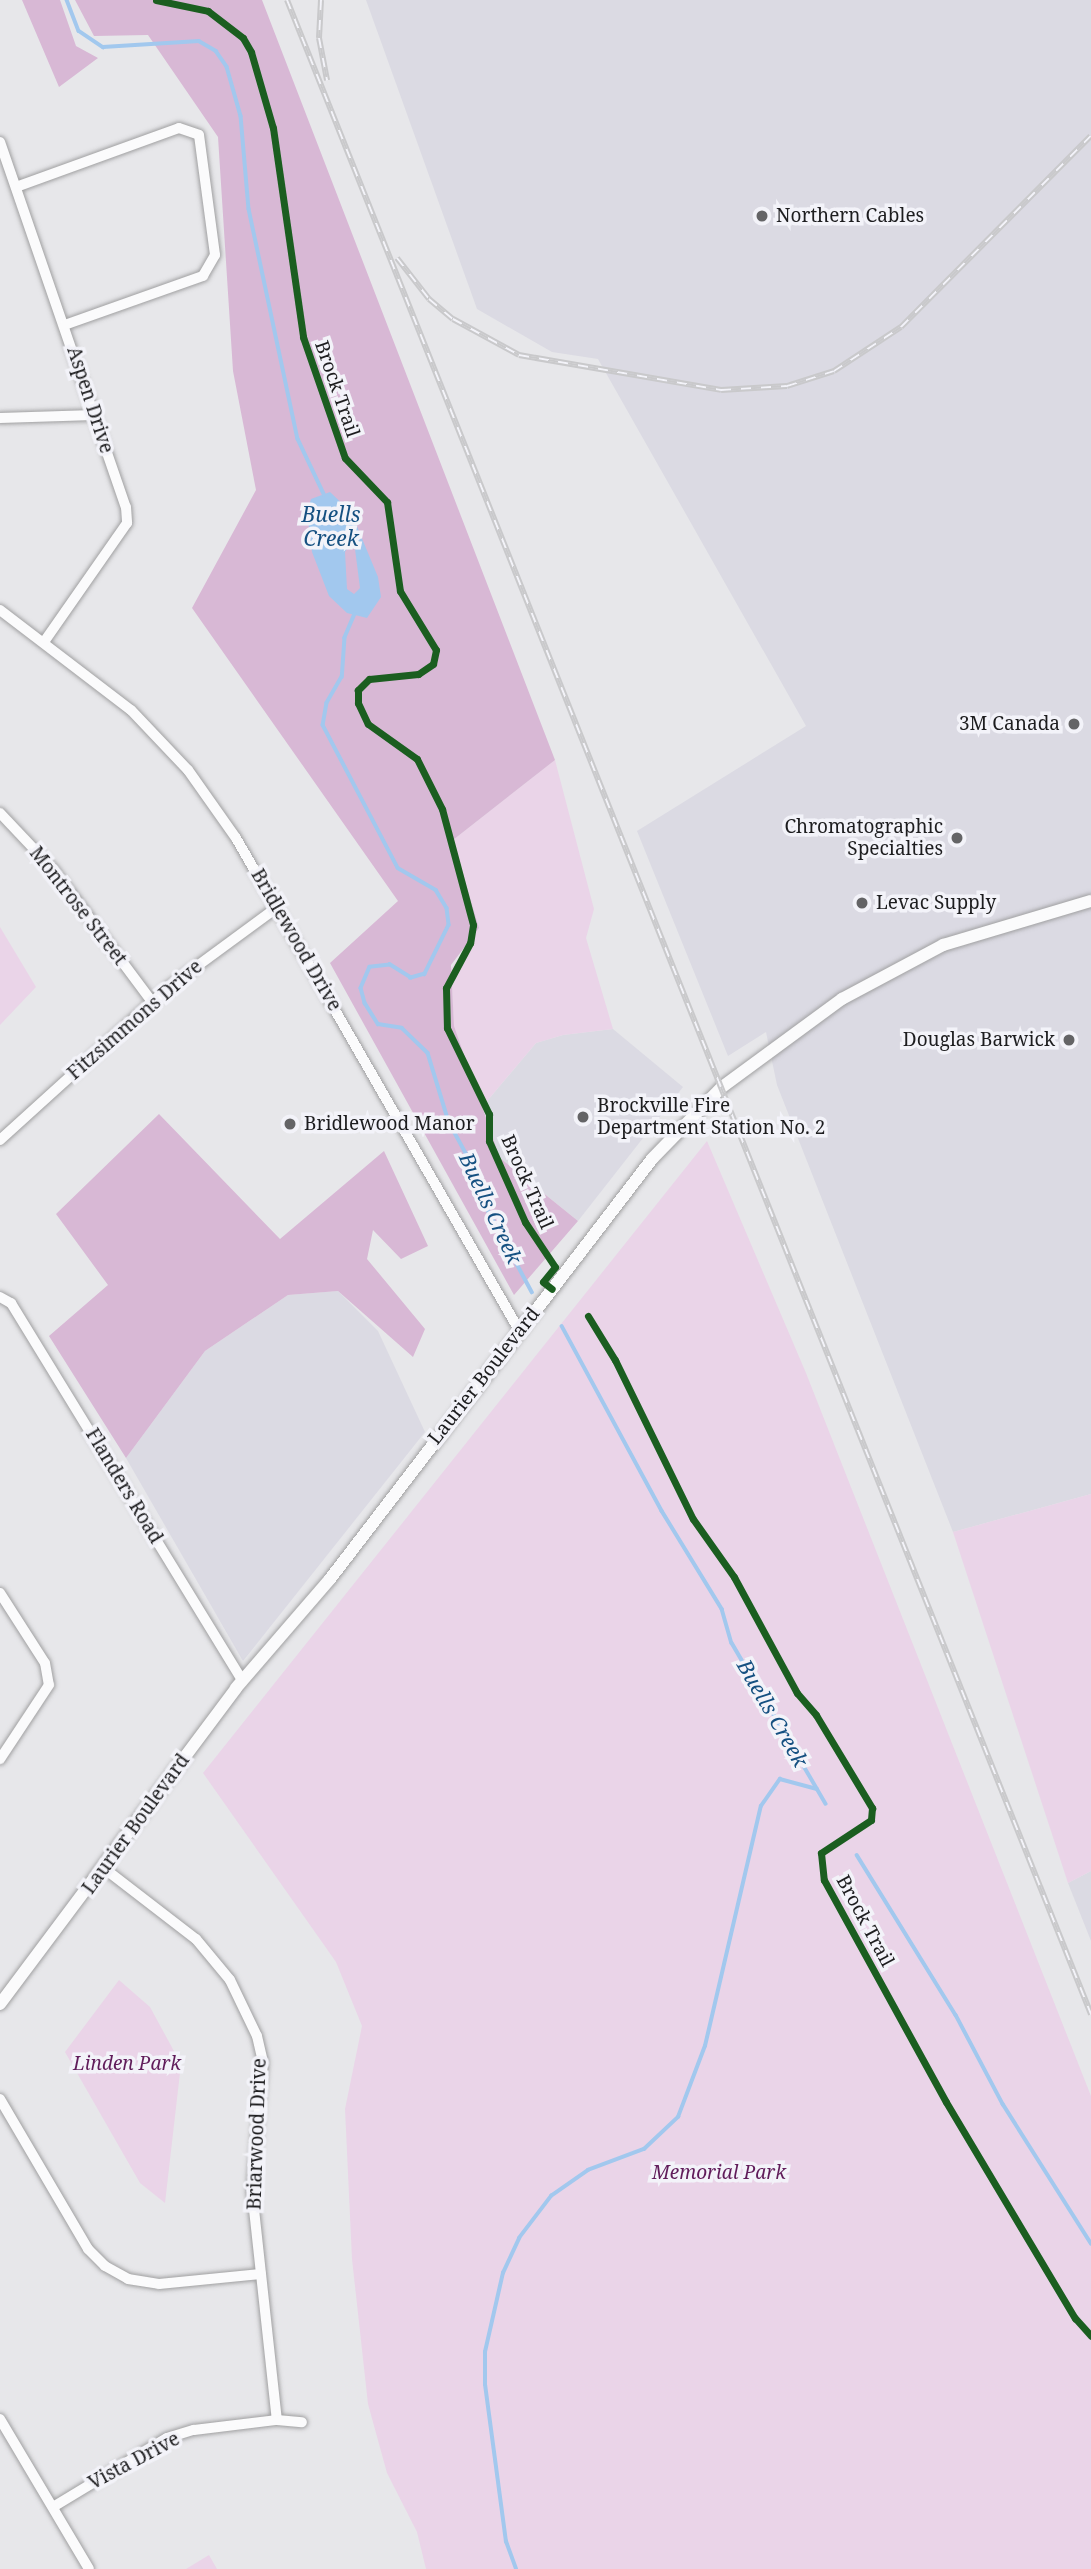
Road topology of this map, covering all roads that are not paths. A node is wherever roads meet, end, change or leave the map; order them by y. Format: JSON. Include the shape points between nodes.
{"nodes":[{"id":1,"x":0,"y":142,"type":"edge"},
{"id":2,"x":16,"y":187,"type":"junction"},
{"id":3,"x":65,"y":325,"type":"junction"},
{"id":4,"x":94,"y":415,"type":"junction"},
{"id":5,"x":0,"y":418,"type":"edge"},
{"id":6,"x":0,"y":610,"type":"edge"},
{"id":7,"x":44,"y":642,"type":"junction"},
{"id":8,"x":0,"y":813,"type":"edge"},
{"id":9,"x":1091,"y":901,"type":"edge"},
{"id":10,"x":276,"y":908,"type":"junction"},
{"id":11,"x":152,"y":1002,"type":"junction"},
{"id":12,"x":0,"y":1140,"type":"edge"},
{"id":13,"x":0,"y":1297,"type":"edge"},
{"id":14,"x":519,"y":1330,"type":"junction"},
{"id":15,"x":0,"y":1593,"type":"edge"},
{"id":16,"x":242,"y":1680,"type":"junction"},
{"id":17,"x":0,"y":1759,"type":"edge"},
{"id":18,"x":105,"y":1868,"type":"junction"},
{"id":19,"x":0,"y":2004,"type":"edge"},
{"id":20,"x":0,"y":2099,"type":"edge"},
{"id":21,"x":261,"y":2274,"type":"junction"},
{"id":22,"x":0,"y":2419,"type":"edge"},
{"id":23,"x":277,"y":2420,"type":"junction"},
{"id":24,"x":302,"y":2422,"type":"dead end"},
{"id":25,"x":53,"y":2507,"type":"junction"},
{"id":26,"x":89,"y":2569,"type":"edge"}],
"edges":[{"from":1,"to":2,"type":"street","name":"Aspen Drive"},
{"from":2,"to":3,"type":"street","name":"Aspen Drive"},
{"from":2,"to":3,"type":"street","via":[[179,128],[199,135],[215,255],[203,276]]},
{"from":3,"to":4,"type":"street","name":"Aspen Drive"},
{"from":4,"to":5,"type":"street"},
{"from":4,"to":7,"type":"street","name":"Aspen Drive","via":[[124,497],[127,523]]},
{"from":6,"to":7,"type":"street","name":"Bridlewood Drive"},
{"from":7,"to":10,"type":"street","name":"Bridlewood Drive","via":[[131,710],[188,770],[236,838]]},
{"from":8,"to":11,"type":"street","name":"Montrose Street","via":[[53,869]]},
{"from":9,"to":14,"type":"street","name":"Laurier Boulevard","via":[[943,945],[842,999],[742,1070],[652,1159]]},
{"from":10,"to":11,"type":"street","name":"Fitzsimmons Drive"},
{"from":10,"to":14,"type":"street","name":"Bridlewood Drive"},
{"from":11,"to":12,"type":"street","name":"Fitzsimmons Drive"},
{"from":13,"to":16,"type":"street","name":"Flanders Road","via":[[11,1303]]},
{"from":14,"to":16,"type":"street","name":"Laurier Boulevard","via":[[330,1579]]},
{"from":15,"to":17,"type":"street","via":[[46,1663],[49,1685]]},
{"from":16,"to":18,"type":"street","name":"Laurier Boulevard"},
{"from":18,"to":19,"type":"street","name":"Laurier Boulevard"},
{"from":18,"to":21,"type":"street","name":"Briarwood Drive","via":[[196,1939],[247,2009],[263,2062],[252,2191]]},
{"from":20,"to":21,"type":"street","via":[[88,2249],[105,2266],[128,2279],[159,2284]]},
{"from":21,"to":23,"type":"street","name":"Briarwood Drive"},
{"from":22,"to":25,"type":"street"},
{"from":23,"to":24,"type":"street","name":"Vista Drive"},
{"from":23,"to":25,"type":"street","name":"Vista Drive","via":[[167,2438]]},
{"from":25,"to":26,"type":"street"}]}
